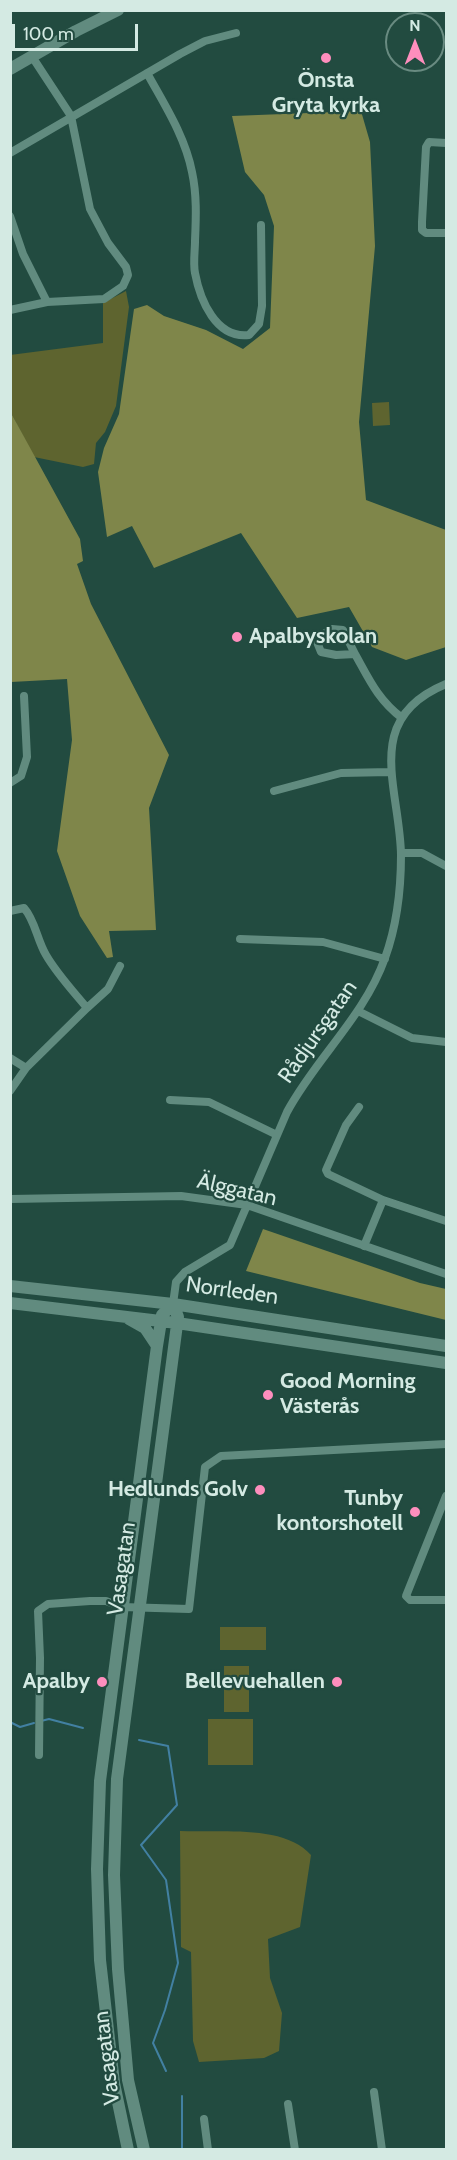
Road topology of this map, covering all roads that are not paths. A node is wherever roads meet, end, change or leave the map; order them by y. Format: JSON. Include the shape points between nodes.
{"nodes":[{"id":1,"x":118,"y":10,"type":"edge"},
{"id":2,"x":236,"y":33,"type":"dead end"},
{"id":3,"x":31,"y":55,"type":"junction"},
{"id":4,"x":10,"y":69,"type":"edge"},
{"id":5,"x":147,"y":73,"type":"junction"},
{"id":6,"x":71,"y":116,"type":"junction"},
{"id":7,"x":447,"y":143,"type":"edge"},
{"id":8,"x":10,"y":153,"type":"edge"},
{"id":9,"x":10,"y":216,"type":"edge"},
{"id":10,"x":261,"y":225,"type":"dead end"},
{"id":11,"x":447,"y":233,"type":"edge"},
{"id":12,"x":47,"y":302,"type":"junction"},
{"id":13,"x":10,"y":310,"type":"edge"},
{"id":14,"x":356,"y":654,"type":"junction"},
{"id":15,"x":447,"y":684,"type":"edge"},
{"id":16,"x":24,"y":696,"type":"dead end"},
{"id":17,"x":402,"y":718,"type":"junction"},
{"id":18,"x":390,"y":772,"type":"junction"},
{"id":19,"x":10,"y":783,"type":"edge"},
{"id":20,"x":274,"y":791,"type":"dead end"},
{"id":21,"x":401,"y":853,"type":"junction"},
{"id":22,"x":447,"y":866,"type":"edge"},
{"id":23,"x":10,"y":911,"type":"edge"},
{"id":24,"x":240,"y":939,"type":"dead end"},
{"id":25,"x":385,"y":959,"type":"junction"},
{"id":26,"x":120,"y":966,"type":"dead end"},
{"id":27,"x":87,"y":1008,"type":"junction"},
{"id":28,"x":358,"y":1011,"type":"junction"},
{"id":29,"x":447,"y":1042,"type":"edge"},
{"id":30,"x":10,"y":1058,"type":"edge"},
{"id":31,"x":26,"y":1068,"type":"junction"},
{"id":32,"x":10,"y":1091,"type":"edge"},
{"id":33,"x":170,"y":1100,"type":"dead end"},
{"id":34,"x":359,"y":1107,"type":"dead end"},
{"id":35,"x":275,"y":1134,"type":"junction"},
{"id":36,"x":14,"y":1199,"type":"edge"},
{"id":37,"x":383,"y":1200,"type":"junction"},
{"id":38,"x":247,"y":1205,"type":"junction"},
{"id":39,"x":447,"y":1221,"type":"edge"},
{"id":40,"x":364,"y":1246,"type":"junction"},
{"id":41,"x":447,"y":1274,"type":"edge"},
{"id":42,"x":10,"y":1286,"type":"edge"},
{"id":43,"x":10,"y":1304,"type":"edge"},
{"id":44,"x":173,"y":1304,"type":"junction"},
{"id":45,"x":122,"y":1316,"type":"junction"},
{"id":46,"x":162,"y":1321,"type":"junction"},
{"id":47,"x":177,"y":1323,"type":"junction"},
{"id":48,"x":194,"y":1326,"type":"junction"},
{"id":49,"x":157,"y":1346,"type":"junction"},
{"id":50,"x":447,"y":1346,"type":"edge"},
{"id":51,"x":174,"y":1349,"type":"junction"},
{"id":52,"x":447,"y":1363,"type":"edge"},
{"id":53,"x":447,"y":1444,"type":"edge"},
{"id":54,"x":447,"y":1496,"type":"edge"},
{"id":55,"x":447,"y":1600,"type":"edge"},
{"id":56,"x":122,"y":1607,"type":"junction"},
{"id":57,"x":138,"y":1607,"type":"junction"},
{"id":58,"x":39,"y":1755,"type":"dead end"},
{"id":59,"x":374,"y":2092,"type":"dead end"},
{"id":60,"x":288,"y":2104,"type":"dead end"},
{"id":61,"x":204,"y":2119,"type":"dead end"},
{"id":62,"x":128,"y":2150,"type":"edge"},
{"id":63,"x":144,"y":2150,"type":"edge"},
{"id":64,"x":208,"y":2150,"type":"edge"},
{"id":65,"x":295,"y":2150,"type":"edge"},
{"id":66,"x":382,"y":2150,"type":"edge"}],
"edges":[{"from":1,"to":3,"type":"street"},
{"from":2,"to":5,"type":"street","via":[[205,40]]},
{"from":3,"to":4,"type":"street"},
{"from":3,"to":6,"type":"street"},
{"from":5,"to":6,"type":"street"},
{"from":5,"to":10,"type":"street","via":[[173,120],[192,172],[196,196],[195,273],[215,320],[231,334],[249,335],[259,324]]},
{"from":6,"to":8,"type":"street"},
{"from":6,"to":12,"type":"street","via":[[90,209],[128,276],[123,286],[104,299]]},
{"from":7,"to":11,"type":"street","via":[[429,142],[426,147],[422,222],[426,233]]},
{"from":9,"to":12,"type":"street","via":[[23,254]]},
{"from":12,"to":13,"type":"street"},
{"from":14,"to":14,"type":"street","via":[[343,630],[332,629],[319,637],[321,652]]},
{"from":14,"to":17,"type":"street","via":[[369,683],[387,707]]},
{"from":15,"to":17,"type":"street","name":"Rådjursgatan","via":[[422,697]]},
{"from":16,"to":19,"type":"street","via":[[27,757],[21,776]]},
{"from":17,"to":18,"type":"street","name":"Rådjursgatan","via":[[391,748]]},
{"from":18,"to":20,"type":"street","via":[[341,773]]},
{"from":18,"to":21,"type":"street","name":"Rådjursgatan"},
{"from":21,"to":22,"type":"street","via":[[422,853]]},
{"from":21,"to":25,"type":"street","name":"Rådjursgatan","via":[[395,924]]},
{"from":23,"to":27,"type":"street","via":[[24,908],[30,914],[47,957]]},
{"from":24,"to":25,"type":"street","via":[[323,942]]},
{"from":25,"to":28,"type":"street","name":"Rådjursgatan"},
{"from":26,"to":27,"type":"street","via":[[108,989]]},
{"from":27,"to":31,"type":"street"},
{"from":28,"to":29,"type":"street","via":[[412,1038]]},
{"from":28,"to":35,"type":"street","name":"Rådjursgatan","via":[[296,1095]]},
{"from":30,"to":31,"type":"street"},
{"from":31,"to":32,"type":"street"},
{"from":33,"to":35,"type":"street","via":[[208,1102]]},
{"from":34,"to":37,"type":"street","via":[[346,1125],[328,1174]]},
{"from":35,"to":38,"type":"street","name":"Rådjursgatan"},
{"from":36,"to":38,"type":"street","name":"Älggatan","via":[[181,1196]]},
{"from":37,"to":39,"type":"street"},
{"from":37,"to":40,"type":"street"},
{"from":38,"to":40,"type":"street","name":"Älggatan"},
{"from":38,"to":44,"type":"street","name":"Rådjursgatan","via":[[230,1245],[185,1272],[176,1282]]},
{"from":40,"to":41,"type":"street","name":"Älggatan"},
{"from":42,"to":44,"type":"street","name":"Norrleden"},
{"from":43,"to":45,"type":"street","name":"Norrleden"},
{"from":44,"to":46,"type":"street","name":"Vasagatan","via":[[162,1315]]},
{"from":44,"to":47,"type":"street","name":"Vasagatan"},
{"from":44,"to":50,"type":"street","name":"Norrleden"},
{"from":45,"to":46,"type":"street","name":"Norrleden"},
{"from":45,"to":49,"type":"street","via":[[145,1328]]},
{"from":46,"to":47,"type":"street","name":"Norrleden"},
{"from":46,"to":49,"type":"street","name":"Vasagatan"},
{"from":47,"to":48,"type":"street","name":"Norrleden"},
{"from":47,"to":51,"type":"street","name":"Vasagatan"},
{"from":48,"to":51,"type":"street"},
{"from":48,"to":52,"type":"street","name":"Norrleden"},
{"from":49,"to":56,"type":"street","name":"Vasagatan"},
{"from":51,"to":57,"type":"street","name":"Vasagatan"},
{"from":53,"to":57,"type":"street","via":[[214,1459],[205,1467],[189,1609]]},
{"from":54,"to":55,"type":"street","via":[[406,1596],[410,1600]]},
{"from":56,"to":57,"type":"street"},
{"from":56,"to":58,"type":"street","name":"Vasagatan","via":[[90,1601],[48,1604],[38,1611]]},
{"from":56,"to":62,"type":"street","name":"Vasagatan","via":[[100,1781],[97,1869],[108,2039]]},
{"from":57,"to":63,"type":"street","name":"Vasagatan","via":[[117,1779],[114,1875],[128,2080]]},
{"from":59,"to":66,"type":"street"},
{"from":60,"to":65,"type":"street"},
{"from":61,"to":64,"type":"street"}]}
